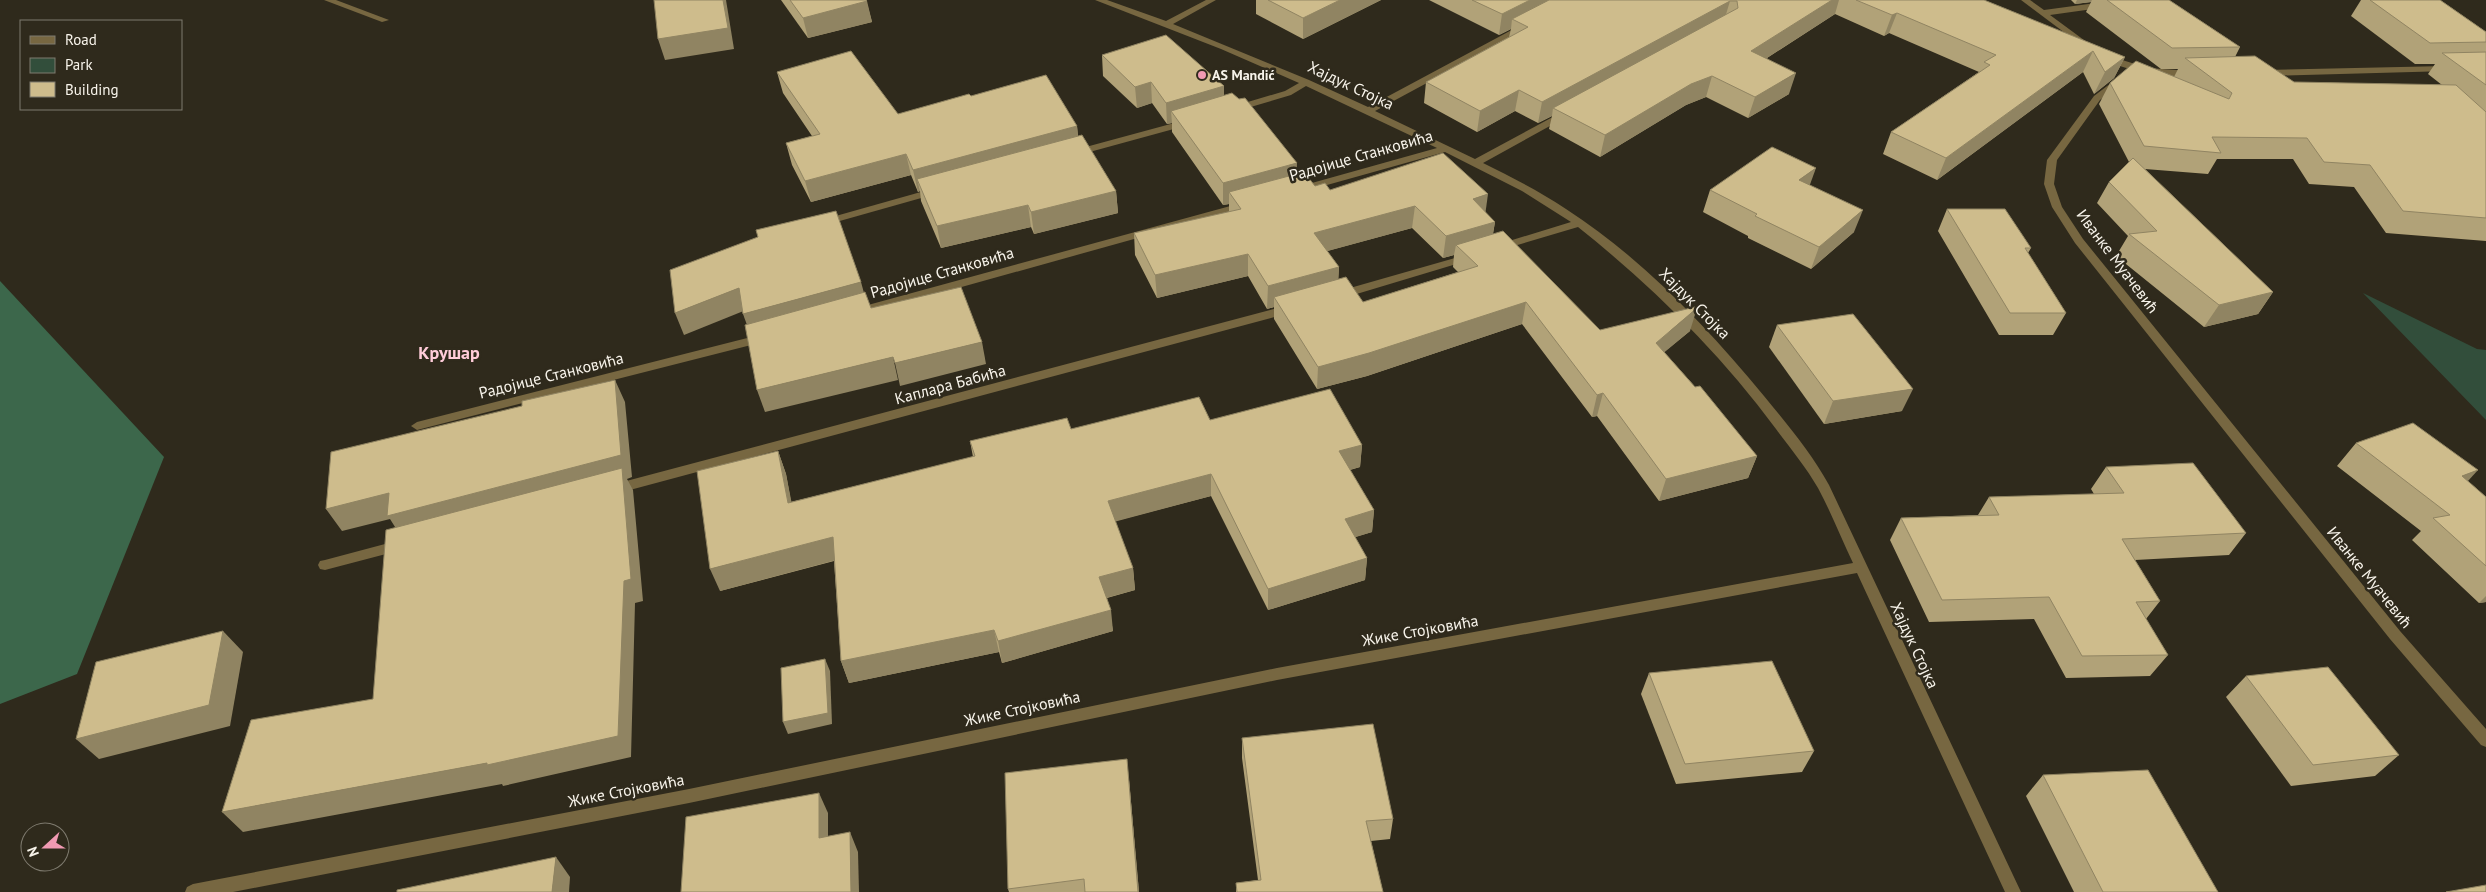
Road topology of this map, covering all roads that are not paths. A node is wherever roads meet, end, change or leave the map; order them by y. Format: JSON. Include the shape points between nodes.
{"nodes":[{"id":1,"x":328,"y":0,"type":"edge"},
{"id":2,"x":1098,"y":0,"type":"edge"},
{"id":3,"x":1212,"y":0,"type":"edge"},
{"id":4,"x":2025,"y":0,"type":"edge"},
{"id":5,"x":2136,"y":0,"type":"edge"},
{"id":6,"x":2043,"y":13,"type":"junction"},
{"id":7,"x":385,"y":20,"type":"dead end"},
{"id":8,"x":1532,"y":22,"type":"edge"},
{"id":9,"x":1167,"y":24,"type":"junction"},
{"id":10,"x":2133,"y":69,"type":"junction"},
{"id":11,"x":2457,"y":69,"type":"edge"},
{"id":12,"x":2198,"y":74,"type":"edge"},
{"id":13,"x":2254,"y":74,"type":"edge"},
{"id":14,"x":1306,"y":82,"type":"junction"},
{"id":15,"x":1368,"y":111,"type":"junction"},
{"id":16,"x":1571,"y":111,"type":"edge"},
{"id":17,"x":1223,"y":113,"type":"edge"},
{"id":18,"x":1196,"y":121,"type":"edge"},
{"id":19,"x":1445,"y":149,"type":"junction"},
{"id":20,"x":1063,"y":156,"type":"edge"},
{"id":21,"x":1475,"y":163,"type":"junction"},
{"id":22,"x":947,"y":188,"type":"edge"},
{"id":23,"x":1284,"y":194,"type":"edge"},
{"id":24,"x":1255,"y":202,"type":"edge"},
{"id":25,"x":1579,"y":223,"type":"junction"},
{"id":26,"x":812,"y":225,"type":"edge"},
{"id":27,"x":1325,"y":299,"type":"edge"},
{"id":28,"x":1306,"y":304,"type":"edge"},
{"id":29,"x":864,"y":310,"type":"edge"},
{"id":30,"x":779,"y":334,"type":"edge"},
{"id":31,"x":417,"y":426,"type":"dead end"},
{"id":32,"x":601,"y":493,"type":"edge"},
{"id":33,"x":411,"y":542,"type":"edge"},
{"id":34,"x":325,"y":565,"type":"dead end"},
{"id":35,"x":1860,"y":567,"type":"junction"},
{"id":36,"x":2486,"y":740,"type":"edge"},
{"id":37,"x":193,"y":892,"type":"edge"},
{"id":38,"x":2013,"y":892,"type":"edge"}],
"edges":[{"from":1,"to":7,"type":"street"},
{"from":2,"to":9,"type":"street","name":"Хајдук Стојка"},
{"from":3,"to":9,"type":"street"},
{"from":4,"to":6,"type":"street"},
{"from":5,"to":6,"type":"street"},
{"from":6,"to":10,"type":"street","via":[[2096,54]]},
{"from":8,"to":15,"type":"street"},
{"from":9,"to":14,"type":"street","name":"Хајдук Стојка"},
{"from":10,"to":12,"type":"street","via":[[2159,74]]},
{"from":10,"to":36,"type":"street","name":"Иванке Муачевић","via":[[2097,98],[2052,160],[2048,184],[2057,207],[2079,241],[2388,627]]},
{"from":11,"to":13,"type":"street"},
{"from":14,"to":15,"type":"street","name":"Хајдук Стојка"},
{"from":14,"to":17,"type":"street","via":[[1288,93]]},
{"from":15,"to":19,"type":"street","name":"Хајдук Стојка"},
{"from":16,"to":21,"type":"street"},
{"from":18,"to":20,"type":"street"},
{"from":19,"to":21,"type":"street","name":"Хајдук Стојка"},
{"from":19,"to":23,"type":"street","name":"Радојице Станковића"},
{"from":21,"to":25,"type":"street","name":"Хајдук Стојка","via":[[1548,202]]},
{"from":22,"to":26,"type":"street"},
{"from":24,"to":29,"type":"street","name":"Радојице Станковића"},
{"from":25,"to":27,"type":"street"},
{"from":25,"to":35,"type":"street","name":"Хајдук Стојка","via":[[1664,294],[1726,357],[1759,397],[1792,438],[1823,485]]},
{"from":28,"to":32,"type":"street","name":"Каплара Бабића"},
{"from":30,"to":31,"type":"street","name":"Радојице Станковића"},
{"from":33,"to":34,"type":"street"},
{"from":35,"to":37,"type":"street","name":"Жике Стојковића","via":[[1277,674],[689,796]]},
{"from":35,"to":38,"type":"street","name":"Хајдук Стојка"}]}
